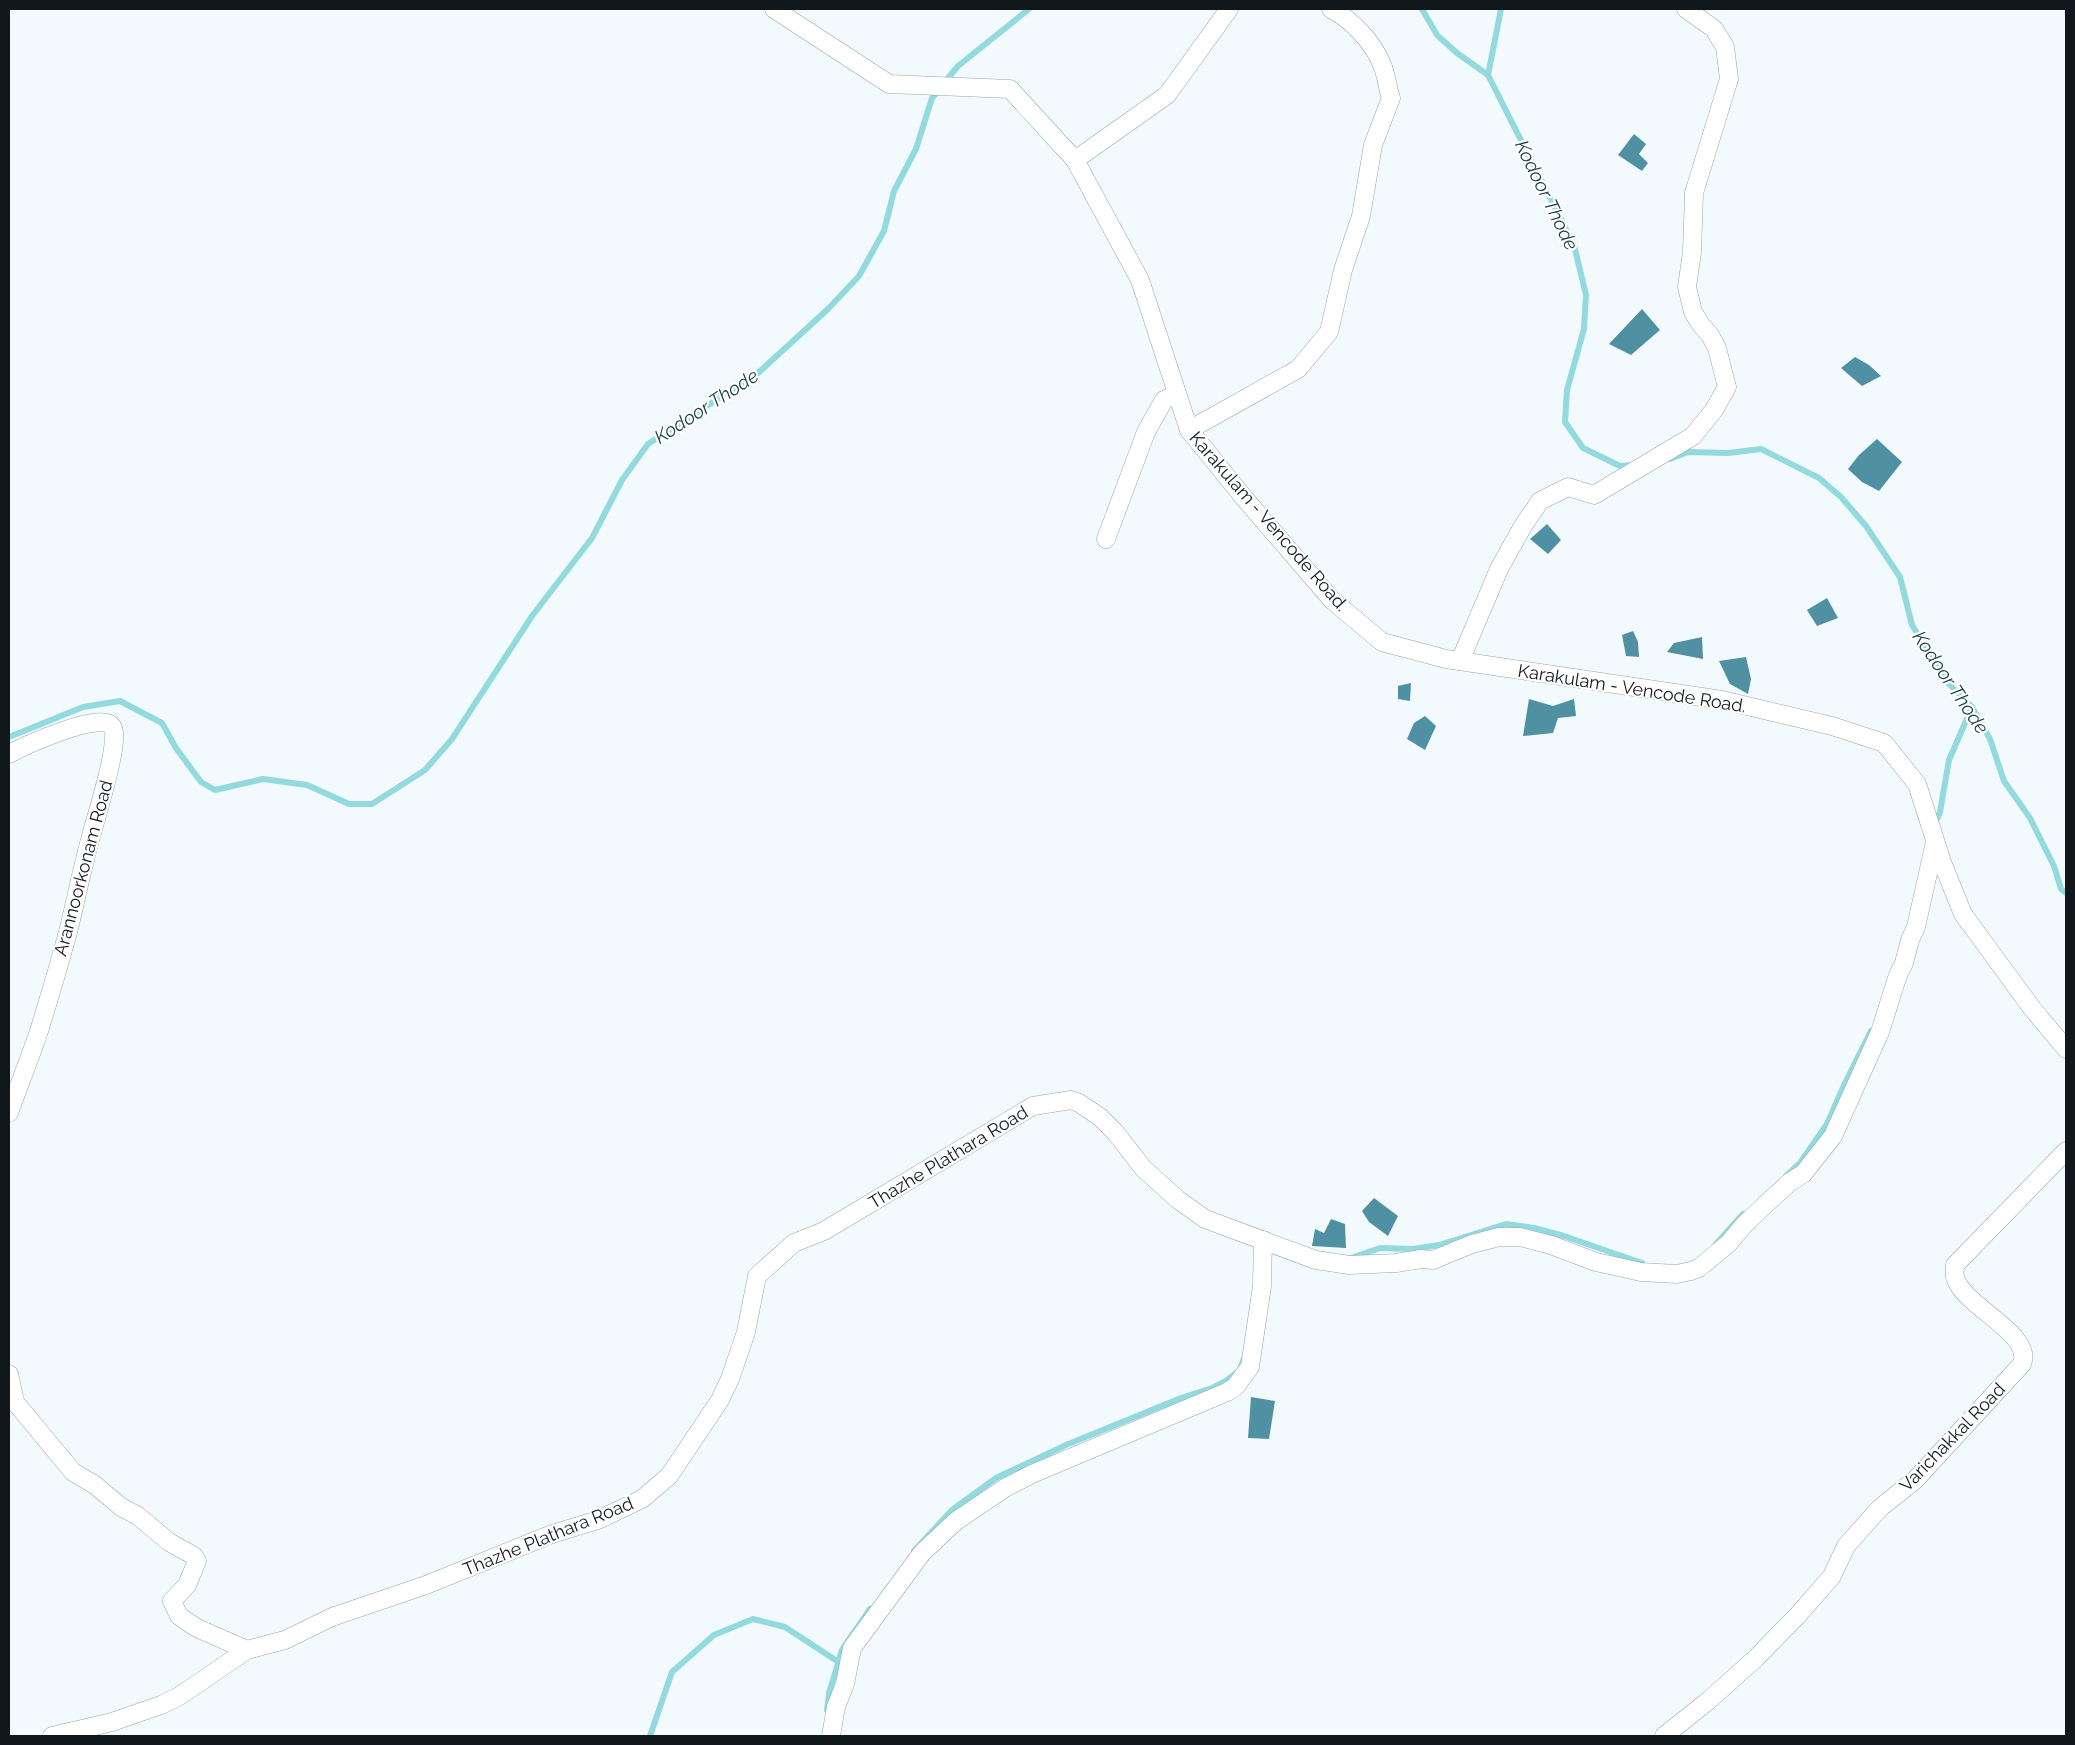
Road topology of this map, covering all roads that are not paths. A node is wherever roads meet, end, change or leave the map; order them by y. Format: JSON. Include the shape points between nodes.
{"nodes":[{"id":1,"x":774,"y":9,"type":"edge"},
{"id":2,"x":1229,"y":9,"type":"edge"},
{"id":3,"x":1331,"y":9,"type":"edge"},
{"id":4,"x":1686,"y":9,"type":"edge"},
{"id":5,"x":1075,"y":160,"type":"junction"},
{"id":6,"x":1176,"y":394,"type":"junction"},
{"id":7,"x":1189,"y":430,"type":"junction"},
{"id":8,"x":1106,"y":539,"type":"dead end"},
{"id":9,"x":1460,"y":661,"type":"junction"},
{"id":10,"x":9,"y":754,"type":"edge"},
{"id":11,"x":1935,"y":842,"type":"junction"},
{"id":12,"x":2066,"y":1049,"type":"edge"},
{"id":13,"x":9,"y":1113,"type":"edge"},
{"id":14,"x":2066,"y":1151,"type":"edge"},
{"id":15,"x":1263,"y":1240,"type":"junction"},
{"id":16,"x":9,"y":1374,"type":"edge"},
{"id":17,"x":247,"y":1650,"type":"junction"},
{"id":18,"x":52,"y":1736,"type":"edge"},
{"id":19,"x":832,"y":1736,"type":"edge"},
{"id":20,"x":1664,"y":1736,"type":"edge"}],
"edges":[{"from":1,"to":5,"type":"street","name":"Karakulam - Vencode Road.","via":[[889,84],[1010,89]]},
{"from":2,"to":5,"type":"street","via":[[1167,95]]},
{"from":3,"to":7,"type":"street","via":[[1343,15],[1364,36],[1382,64],[1392,98],[1374,144],[1361,216],[1343,270],[1329,332],[1298,370]]},
{"from":4,"to":9,"type":"street","via":[[1714,29],[1725,47],[1729,79],[1694,193],[1688,287],[1693,312],[1717,348],[1727,387],[1693,436],[1628,476],[1594,495],[1568,487],[1540,501],[1499,569]]},
{"from":5,"to":6,"type":"street","name":"Karakulam - Vencode Road.","via":[[1140,280]]},
{"from":6,"to":7,"type":"street","name":"Karakulam - Vencode Road."},
{"from":6,"to":8,"type":"street","via":[[1164,400],[1146,432]]},
{"from":7,"to":9,"type":"street","name":"Karakulam - Vencode Road.","via":[[1332,600],[1382,642]]},
{"from":9,"to":11,"type":"street","name":"Karakulam - Vencode Road.","via":[[1722,700],[1832,726],[1884,743],[1917,784]]},
{"from":10,"to":13,"type":"street","name":"Arannoorkonam Road","via":[[73,726],[101,722],[111,724],[113,728],[109,770],[68,932],[39,1030]]},
{"from":11,"to":12,"type":"street","via":[[1963,914],[2031,1008]]},
{"from":11,"to":15,"type":"street","name":"Thazhe Plathara Road","via":[[1916,927],[1904,963],[1880,1032],[1833,1136],[1803,1174],[1783,1188],[1744,1224],[1729,1243],[1699,1268],[1677,1274],[1641,1272],[1596,1262],[1520,1237],[1499,1237],[1433,1260],[1339,1265]]},
{"from":14,"to":20,"type":"street","name":"Varichakkal Road","via":[[1955,1265],[1955,1277],[1970,1300],[1998,1322],[2023,1349],[2022,1364],[1915,1480],[1880,1508],[1846,1546],[1832,1576],[1798,1615],[1756,1658]]},
{"from":15,"to":17,"type":"street","name":"Thazhe Plathara Road","via":[[1205,1219],[1177,1199],[1143,1168],[1105,1122],[1079,1103],[1071,1100],[1033,1106],[824,1231],[794,1243],[767,1265],[757,1276],[746,1332],[720,1400],[669,1476],[642,1499],[598,1520],[552,1534],[426,1585],[332,1617],[285,1640]]},
{"from":15,"to":19,"type":"street","via":[[1264,1263],[1250,1367],[1235,1387],[1032,1474],[956,1520],[922,1553],[852,1648],[845,1684],[836,1707]]},
{"from":16,"to":17,"type":"street","via":[[15,1402],[73,1472],[138,1516],[169,1542],[194,1556],[197,1561],[187,1585],[172,1601],[179,1616],[197,1628]]},
{"from":17,"to":18,"type":"street","name":"Thazhe Plathara Road","via":[[161,1705],[112,1722]]}]}
